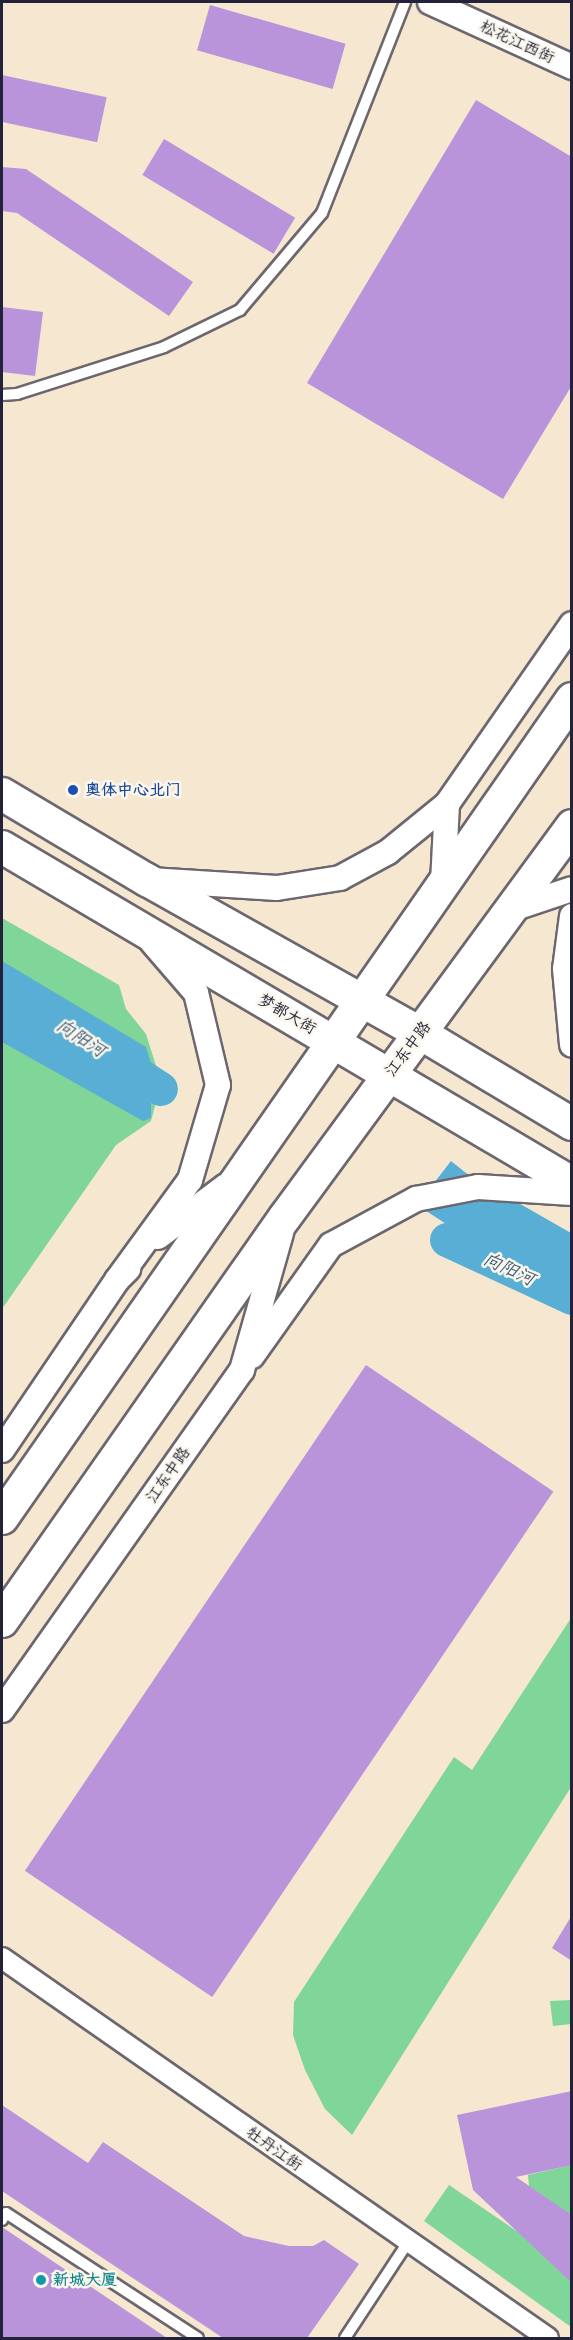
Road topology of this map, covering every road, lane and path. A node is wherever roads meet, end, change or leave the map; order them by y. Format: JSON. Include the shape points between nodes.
{"nodes":[{"id":1,"x":405,"y":2,"type":"edge"},
{"id":2,"x":430,"y":2,"type":"edge"},
{"id":3,"x":572,"y":67,"type":"edge"},
{"id":4,"x":2,"y":395,"type":"edge"},
{"id":5,"x":572,"y":624,"type":"edge"},
{"id":6,"x":572,"y":699,"type":"edge"},
{"id":7,"x":2,"y":794,"type":"edge"},
{"id":8,"x":447,"y":804,"type":"junction"},
{"id":9,"x":572,"y":826,"type":"edge"},
{"id":10,"x":2,"y":847,"type":"edge"},
{"id":11,"x":147,"y":880,"type":"junction"},
{"id":12,"x":443,"y":883,"type":"junction"},
{"id":13,"x":572,"y":889,"type":"edge"},
{"id":14,"x":509,"y":910,"type":"junction"},
{"id":15,"x":572,"y":916,"type":"edge"},
{"id":16,"x":141,"y":928,"type":"junction"},
{"id":17,"x":360,"y":1000,"type":"junction"},
{"id":18,"x":420,"y":1033,"type":"junction"},
{"id":19,"x":333,"y":1041,"type":"junction"},
{"id":20,"x":572,"y":1045,"type":"edge"},
{"id":21,"x":388,"y":1074,"type":"junction"},
{"id":22,"x":572,"y":1124,"type":"edge"},
{"id":23,"x":240,"y":1175,"type":"junction"},
{"id":24,"x":572,"y":1183,"type":"edge"},
{"id":25,"x":572,"y":1193,"type":"edge"},
{"id":26,"x":285,"y":1217,"type":"junction"},
{"id":27,"x":117,"y":1280,"type":"junction"},
{"id":28,"x":242,"y":1370,"type":"junction"},
{"id":29,"x":2,"y":1450,"type":"edge"},
{"id":30,"x":2,"y":1518,"type":"edge"},
{"id":31,"x":2,"y":1621,"type":"edge"},
{"id":32,"x":2,"y":1710,"type":"edge"},
{"id":33,"x":2,"y":1958,"type":"edge"},
{"id":34,"x":2,"y":2220,"type":"edge"},
{"id":35,"x":408,"y":2242,"type":"junction"},
{"id":36,"x":198,"y":2338,"type":"edge"},
{"id":37,"x":345,"y":2338,"type":"edge"},
{"id":38,"x":548,"y":2338,"type":"edge"}],
"edges":[{"from":1,"to":4,"type":"lane","via":[[322,213],[240,310],[164,348],[17,394]]},
{"from":2,"to":3,"type":"street","name":"松花江西街"},
{"from":5,"to":8,"type":"street"},
{"from":6,"to":12,"type":"main road"},
{"from":7,"to":11,"type":"main road"},
{"from":8,"to":11,"type":"street","via":[[388,852],[340,878],[277,888]]},
{"from":8,"to":12,"type":"street"},
{"from":9,"to":14,"type":"main road","name":"江东中路"},
{"from":10,"to":16,"type":"main road","name":"梦都大街"},
{"from":11,"to":17,"type":"main road"},
{"from":12,"to":17,"type":"main road"},
{"from":13,"to":14,"type":"street"},
{"from":14,"to":18,"type":"main road","name":"江东中路"},
{"from":15,"to":20,"type":"street","via":[[565,969]]},
{"from":16,"to":19,"type":"main road","name":"梦都大街"},
{"from":16,"to":27,"type":"street","via":[[196,993],[218,1085],[190,1180]]},
{"from":17,"to":18,"type":"main road"},
{"from":17,"to":19,"type":"main road"},
{"from":18,"to":21,"type":"main road","name":"江东中路"},
{"from":18,"to":22,"type":"main road"},
{"from":19,"to":21,"type":"main road","name":"梦都大街"},
{"from":19,"to":23,"type":"main road"},
{"from":21,"to":24,"type":"main road","name":"梦都大街"},
{"from":21,"to":26,"type":"main road","name":"江东中路"},
{"from":23,"to":27,"type":"street","via":[[158,1237]]},
{"from":23,"to":30,"type":"main road"},
{"from":25,"to":28,"type":"street","via":[[478,1187],[416,1198],[331,1245]]},
{"from":26,"to":28,"type":"street","name":"江东中路"},
{"from":26,"to":31,"type":"main road","name":"江东中路"},
{"from":27,"to":29,"type":"street"},
{"from":28,"to":32,"type":"street","name":"江东中路"},
{"from":33,"to":35,"type":"street","name":"牡丹江街"},
{"from":34,"to":36,"type":"lane","via":[[6,2213]]},
{"from":35,"to":37,"type":"lane"},
{"from":35,"to":38,"type":"street","name":"牡丹江街"}]}
